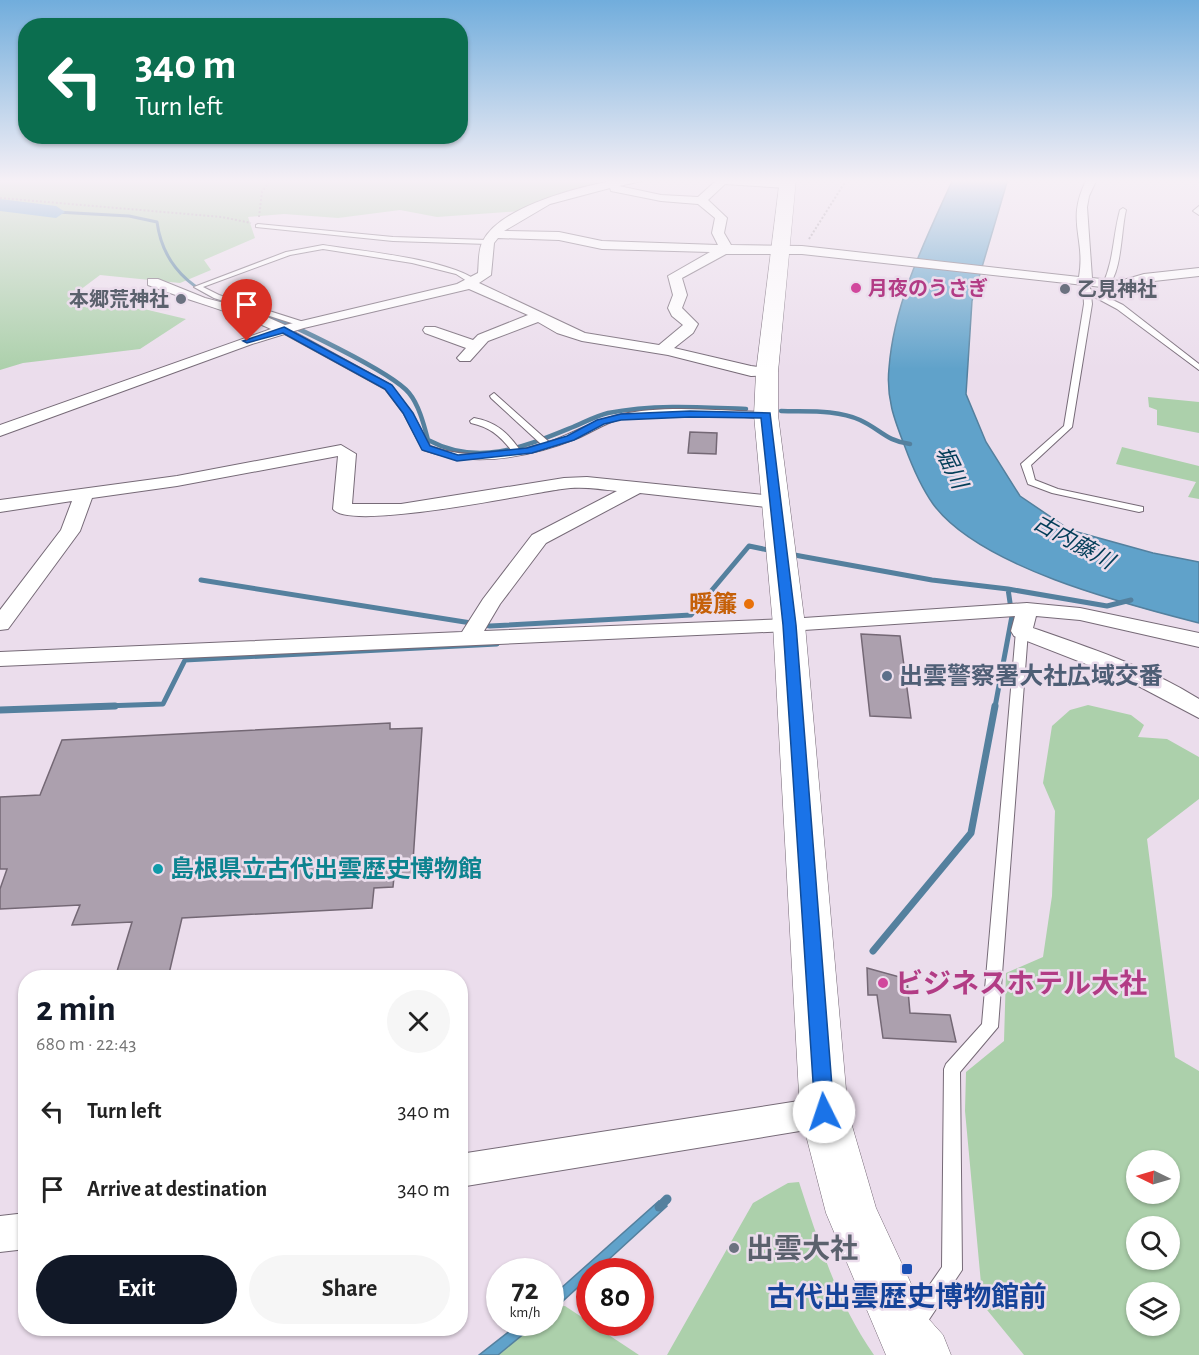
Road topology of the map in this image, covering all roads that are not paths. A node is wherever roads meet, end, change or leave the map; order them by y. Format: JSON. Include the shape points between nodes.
{"nodes":[{"id":1,"x":491,"y":242,"type":"edge"},
{"id":2,"x":593,"y":242,"type":"edge"},
{"id":3,"x":721,"y":242,"type":"edge"},
{"id":4,"x":791,"y":242,"type":"edge"},
{"id":5,"x":1084,"y":242,"type":"edge"},
{"id":6,"x":1117,"y":242,"type":"edge"},
{"id":7,"x":725,"y":250,"type":"junction"},
{"id":8,"x":791,"y":250,"type":"junction"},
{"id":9,"x":1199,"y":272,"type":"edge"},
{"id":10,"x":153,"y":282,"type":"dead end"},
{"id":11,"x":471,"y":283,"type":"junction"},
{"id":12,"x":1107,"y":284,"type":"junction"},
{"id":13,"x":1079,"y":285,"type":"junction"},
{"id":14,"x":539,"y":316,"type":"junction"},
{"id":15,"x":294,"y":327,"type":"junction"},
{"id":16,"x":430,"y":330,"type":"dead end"},
{"id":17,"x":476,"y":346,"type":"junction"},
{"id":18,"x":662,"y":350,"type":"junction"},
{"id":19,"x":465,"y":357,"type":"dead end"},
{"id":20,"x":1199,"y":368,"type":"edge"},
{"id":21,"x":766,"y":372,"type":"junction"},
{"id":22,"x":494,"y":396,"type":"dead end"},
{"id":23,"x":766,"y":416,"type":"junction"},
{"id":24,"x":474,"y":421,"type":"dead end"},
{"id":25,"x":0,"y":431,"type":"edge"},
{"id":26,"x":547,"y":445,"type":"junction"},
{"id":27,"x":518,"y":453,"type":"junction"},
{"id":28,"x":638,"y":487,"type":"junction"},
{"id":29,"x":84,"y":495,"type":"junction"},
{"id":30,"x":776,"y":502,"type":"junction"},
{"id":31,"x":0,"y":506,"type":"edge"},
{"id":32,"x":1139,"y":509,"type":"dead end"},
{"id":33,"x":1011,"y":619,"type":"junction"},
{"id":34,"x":0,"y":624,"type":"edge"},
{"id":35,"x":789,"y":625,"type":"junction"},
{"id":36,"x":470,"y":638,"type":"junction"},
{"id":37,"x":1199,"y":640,"type":"edge"},
{"id":38,"x":0,"y":659,"type":"edge"},
{"id":39,"x":1199,"y":710,"type":"edge"},
{"id":40,"x":824,"y":1112,"type":"junction"},
{"id":41,"x":468,"y":1170,"type":"edge"},
{"id":42,"x":18,"y":1232,"type":"edge"},
{"id":43,"x":0,"y":1234,"type":"edge"},
{"id":44,"x":914,"y":1346,"type":"edge"}],
"edges":[{"from":1,"to":11,"type":"street","via":[[484,275]]},
{"from":2,"to":7,"type":"street"},
{"from":3,"to":7,"type":"street"},
{"from":4,"to":8,"type":"highway"},
{"from":5,"to":13,"type":"street","via":[[1087,259]]},
{"from":6,"to":12,"type":"lane","via":[[1117,265]]},
{"from":7,"to":8,"type":"street"},
{"from":7,"to":18,"type":"street","via":[[675,276],[680,290],[675,308],[691,324]]},
{"from":8,"to":13,"type":"street","via":[[986,269]]},
{"from":8,"to":21,"type":"highway"},
{"from":9,"to":12,"type":"street"},
{"from":10,"to":15,"type":"street","via":[[200,301]]},
{"from":11,"to":14,"type":"street"},
{"from":11,"to":15,"type":"street"},
{"from":11,"to":15,"type":"lane","via":[[458,273],[412,261],[322,246],[288,253],[198,287],[217,297],[284,315]]},
{"from":12,"to":13,"type":"street"},
{"from":13,"to":20,"type":"lane","via":[[1120,307]]},
{"from":13,"to":32,"type":"lane","via":[[1088,304],[1068,427],[1026,464],[1031,482]]},
{"from":14,"to":17,"type":"street","via":[[483,338]]},
{"from":14,"to":18,"type":"street","via":[[582,337]]},
{"from":15,"to":25,"type":"street"},
{"from":15,"to":27,"type":"lane","via":[[388,387],[408,413],[426,448],[457,458]]},
{"from":16,"to":17,"type":"street"},
{"from":17,"to":19,"type":"street"},
{"from":18,"to":21,"type":"street"},
{"from":21,"to":23,"type":"highway"},
{"from":22,"to":26,"type":"lane"},
{"from":23,"to":26,"type":"lane","via":[[621,417]]},
{"from":23,"to":30,"type":"highway"},
{"from":24,"to":27,"type":"lane","via":[[491,423],[501,430]]},
{"from":26,"to":27,"type":"lane"},
{"from":28,"to":29,"type":"street","via":[[564,483],[401,510],[342,509],[347,454],[341,450],[177,482]]},
{"from":28,"to":30,"type":"street"},
{"from":28,"to":36,"type":"street","via":[[539,539],[490,603]]},
{"from":29,"to":31,"type":"street"},
{"from":29,"to":34,"type":"street","via":[[70,531]]},
{"from":30,"to":35,"type":"highway"},
{"from":33,"to":35,"type":"street","via":[[965,615]]},
{"from":33,"to":37,"type":"street","via":[[1080,614]]},
{"from":33,"to":39,"type":"street","via":[[1174,693]]},
{"from":33,"to":44,"type":"lane","via":[[990,1027],[952,1069],[952,1270]]},
{"from":35,"to":36,"type":"street"},
{"from":35,"to":40,"type":"highway"},
{"from":36,"to":38,"type":"street"},
{"from":40,"to":41,"type":"street"},
{"from":40,"to":44,"type":"highway","via":[[852,1213]]},
{"from":42,"to":43,"type":"street"}]}
